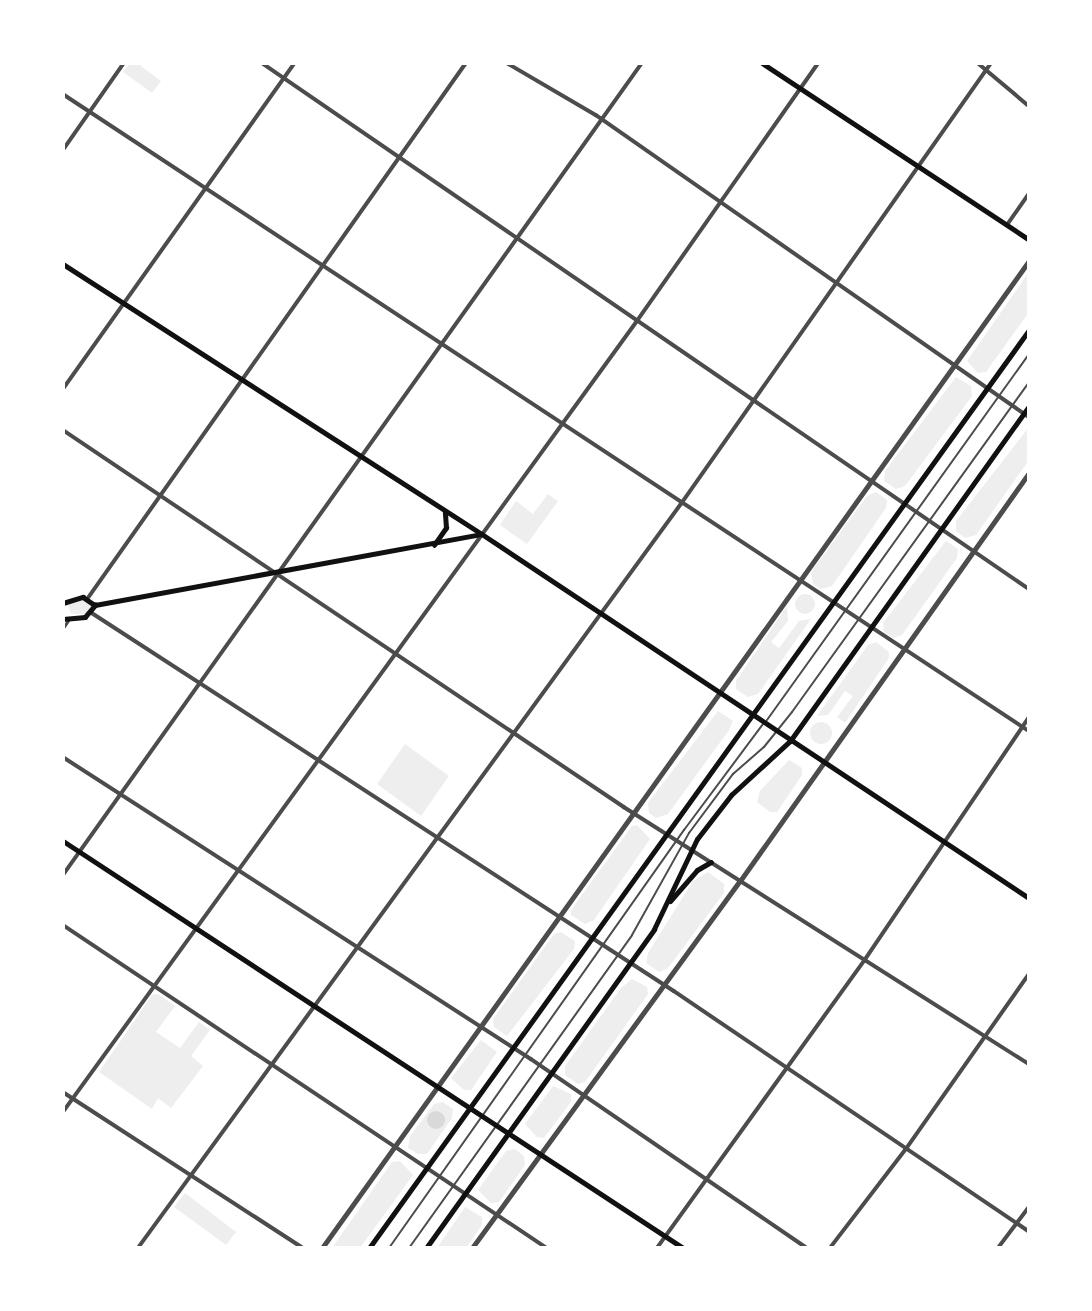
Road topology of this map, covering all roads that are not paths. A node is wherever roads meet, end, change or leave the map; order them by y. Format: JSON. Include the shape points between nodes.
{"nodes":[{"id":1,"x":124,"y":63,"type":"edge"},
{"id":2,"x":262,"y":63,"type":"edge"},
{"id":3,"x":295,"y":63,"type":"edge"},
{"id":4,"x":466,"y":63,"type":"edge"},
{"id":5,"x":507,"y":63,"type":"edge"},
{"id":6,"x":642,"y":63,"type":"edge"},
{"id":7,"x":762,"y":63,"type":"edge"},
{"id":8,"x":818,"y":63,"type":"edge"},
{"id":9,"x":978,"y":63,"type":"edge"},
{"id":10,"x":991,"y":63,"type":"edge"},
{"id":11,"x":986,"y":70,"type":"junction"},
{"id":12,"x":284,"y":79,"type":"junction"},
{"id":13,"x":800,"y":88,"type":"junction"},
{"id":14,"x":63,"y":94,"type":"edge"},
{"id":15,"x":1029,"y":106,"type":"edge"},
{"id":16,"x":89,"y":114,"type":"junction"},
{"id":17,"x":601,"y":120,"type":"junction"},
{"id":18,"x":63,"y":150,"type":"edge"},
{"id":19,"x":397,"y":156,"type":"junction"},
{"id":20,"x":916,"y":165,"type":"junction"},
{"id":21,"x":206,"y":187,"type":"junction"},
{"id":22,"x":1029,"y":194,"type":"edge"},
{"id":23,"x":720,"y":201,"type":"junction"},
{"id":24,"x":1006,"y":225,"type":"junction"},
{"id":25,"x":516,"y":239,"type":"junction"},
{"id":26,"x":1029,"y":240,"type":"edge"},
{"id":27,"x":1029,"y":261,"type":"edge"},
{"id":28,"x":63,"y":264,"type":"edge"},
{"id":29,"x":320,"y":265,"type":"junction"},
{"id":30,"x":836,"y":281,"type":"junction"},
{"id":31,"x":123,"y":304,"type":"junction"},
{"id":32,"x":637,"y":321,"type":"junction"},
{"id":33,"x":1029,"y":330,"type":"edge"},
{"id":34,"x":440,"y":345,"type":"junction"},
{"id":35,"x":1029,"y":354,"type":"edge"},
{"id":36,"x":954,"y":365,"type":"junction"},
{"id":37,"x":239,"y":378,"type":"junction"},
{"id":38,"x":1029,"y":382,"type":"edge"},
{"id":39,"x":988,"y":388,"type":"junction"},
{"id":40,"x":63,"y":389,"type":"edge"},
{"id":41,"x":998,"y":395,"type":"junction"},
{"id":42,"x":753,"y":397,"type":"junction"},
{"id":43,"x":1012,"y":405,"type":"junction"},
{"id":44,"x":1029,"y":406,"type":"edge"},
{"id":45,"x":1026,"y":415,"type":"edge"},
{"id":46,"x":561,"y":425,"type":"junction"},
{"id":47,"x":63,"y":430,"type":"edge"},
{"id":48,"x":361,"y":457,"type":"junction"},
{"id":49,"x":1029,"y":473,"type":"edge"},
{"id":50,"x":870,"y":479,"type":"junction"},
{"id":51,"x":159,"y":494,"type":"junction"},
{"id":52,"x":904,"y":503,"type":"junction"},
{"id":53,"x":681,"y":504,"type":"junction"},
{"id":54,"x":916,"y":510,"type":"junction"},
{"id":55,"x":445,"y":512,"type":"junction"},
{"id":56,"x":929,"y":520,"type":"junction"},
{"id":57,"x":942,"y":528,"type":"junction"},
{"id":58,"x":482,"y":534,"type":"junction"},
{"id":59,"x":433,"y":545,"type":"junction"},
{"id":60,"x":973,"y":551,"type":"junction"},
{"id":61,"x":278,"y":572,"type":"junction"},
{"id":62,"x":797,"y":581,"type":"junction"},
{"id":63,"x":1029,"y":589,"type":"edge"},
{"id":64,"x":88,"y":597,"type":"junction"},
{"id":65,"x":64,"y":603,"type":"edge"},
{"id":66,"x":831,"y":604,"type":"junction"},
{"id":67,"x":94,"y":605,"type":"junction"},
{"id":68,"x":844,"y":612,"type":"junction"},
{"id":69,"x":63,"y":613,"type":"edge"},
{"id":70,"x":92,"y":613,"type":"junction"},
{"id":71,"x":598,"y":614,"type":"junction"},
{"id":72,"x":66,"y":619,"type":"edge"},
{"id":73,"x":858,"y":621,"type":"junction"},
{"id":74,"x":63,"y":628,"type":"edge"},
{"id":75,"x":869,"y":628,"type":"junction"},
{"id":76,"x":902,"y":651,"type":"junction"},
{"id":77,"x":395,"y":652,"type":"junction"},
{"id":78,"x":199,"y":681,"type":"junction"},
{"id":79,"x":718,"y":694,"type":"junction"},
{"id":80,"x":751,"y":716,"type":"junction"},
{"id":81,"x":1029,"y":717,"type":"edge"},
{"id":82,"x":764,"y":724,"type":"junction"},
{"id":83,"x":1022,"y":727,"type":"junction"},
{"id":84,"x":512,"y":730,"type":"junction"},
{"id":85,"x":1029,"y":731,"type":"edge"},
{"id":86,"x":776,"y":732,"type":"junction"},
{"id":87,"x":790,"y":741,"type":"junction"},
{"id":88,"x":63,"y":757,"type":"edge"},
{"id":89,"x":318,"y":758,"type":"junction"},
{"id":90,"x":823,"y":762,"type":"junction"},
{"id":91,"x":120,"y":794,"type":"junction"},
{"id":92,"x":633,"y":812,"type":"junction"},
{"id":93,"x":666,"y":833,"type":"junction"},
{"id":94,"x":435,"y":839,"type":"junction"},
{"id":95,"x":676,"y":840,"type":"junction"},
{"id":96,"x":63,"y":841,"type":"edge"},
{"id":97,"x":682,"y":844,"type":"junction"},
{"id":98,"x":945,"y":844,"type":"junction"},
{"id":99,"x":691,"y":849,"type":"junction"},
{"id":100,"x":79,"y":852,"type":"junction"},
{"id":101,"x":711,"y":862,"type":"junction"},
{"id":102,"x":236,"y":870,"type":"junction"},
{"id":103,"x":63,"y":875,"type":"edge"},
{"id":104,"x":740,"y":881,"type":"junction"},
{"id":105,"x":1029,"y":898,"type":"edge"},
{"id":106,"x":666,"y":906,"type":"junction"},
{"id":107,"x":557,"y":918,"type":"junction"},
{"id":108,"x":63,"y":925,"type":"edge"},
{"id":109,"x":196,"y":928,"type":"junction"},
{"id":110,"x":590,"y":939,"type":"junction"},
{"id":111,"x":355,"y":947,"type":"junction"},
{"id":112,"x":603,"y":947,"type":"junction"},
{"id":113,"x":617,"y":956,"type":"junction"},
{"id":114,"x":864,"y":961,"type":"junction"},
{"id":115,"x":629,"y":965,"type":"junction"},
{"id":116,"x":1029,"y":974,"type":"edge"},
{"id":117,"x":662,"y":985,"type":"junction"},
{"id":118,"x":154,"y":986,"type":"junction"},
{"id":119,"x":312,"y":1005,"type":"junction"},
{"id":120,"x":480,"y":1027,"type":"junction"},
{"id":121,"x":987,"y":1038,"type":"junction"},
{"id":122,"x":513,"y":1047,"type":"junction"},
{"id":123,"x":525,"y":1055,"type":"junction"},
{"id":124,"x":271,"y":1063,"type":"junction"},
{"id":125,"x":539,"y":1064,"type":"junction"},
{"id":126,"x":1029,"y":1064,"type":"edge"},
{"id":127,"x":786,"y":1070,"type":"junction"},
{"id":128,"x":551,"y":1073,"type":"junction"},
{"id":129,"x":438,"y":1086,"type":"junction"},
{"id":130,"x":63,"y":1092,"type":"edge"},
{"id":131,"x":583,"y":1096,"type":"junction"},
{"id":132,"x":73,"y":1098,"type":"junction"},
{"id":133,"x":471,"y":1107,"type":"junction"},
{"id":134,"x":63,"y":1112,"type":"edge"},
{"id":135,"x":483,"y":1115,"type":"junction"},
{"id":136,"x":496,"y":1125,"type":"junction"},
{"id":137,"x":509,"y":1132,"type":"junction"},
{"id":138,"x":394,"y":1147,"type":"junction"},
{"id":139,"x":906,"y":1149,"type":"junction"},
{"id":140,"x":542,"y":1154,"type":"junction"},
{"id":141,"x":426,"y":1169,"type":"junction"},
{"id":142,"x":192,"y":1175,"type":"junction"},
{"id":143,"x":438,"y":1178,"type":"junction"},
{"id":144,"x":705,"y":1181,"type":"junction"},
{"id":145,"x":452,"y":1187,"type":"junction"},
{"id":146,"x":464,"y":1195,"type":"junction"},
{"id":147,"x":1029,"y":1207,"type":"edge"},
{"id":148,"x":495,"y":1216,"type":"junction"},
{"id":149,"x":1017,"y":1223,"type":"junction"},
{"id":150,"x":1029,"y":1231,"type":"edge"},
{"id":151,"x":665,"y":1236,"type":"junction"},
{"id":152,"x":138,"y":1248,"type":"edge"},
{"id":153,"x":303,"y":1248,"type":"edge"},
{"id":154,"x":322,"y":1248,"type":"edge"},
{"id":155,"x":369,"y":1248,"type":"edge"},
{"id":156,"x":389,"y":1248,"type":"edge"},
{"id":157,"x":409,"y":1248,"type":"edge"},
{"id":158,"x":426,"y":1248,"type":"edge"},
{"id":159,"x":472,"y":1248,"type":"edge"},
{"id":160,"x":547,"y":1248,"type":"edge"},
{"id":161,"x":657,"y":1248,"type":"edge"},
{"id":162,"x":683,"y":1248,"type":"edge"},
{"id":163,"x":807,"y":1248,"type":"edge"},
{"id":164,"x":830,"y":1248,"type":"edge"},
{"id":165,"x":998,"y":1248,"type":"edge"}],
"edges":[{"from":1,"to":16,"type":"street"},
{"from":2,"to":12,"type":"street"},
{"from":3,"to":12,"type":"street"},
{"from":4,"to":19,"type":"street"},
{"from":5,"to":17,"type":"street"},
{"from":6,"to":17,"type":"street"},
{"from":7,"to":13,"type":"main road"},
{"from":8,"to":13,"type":"street"},
{"from":9,"to":11,"type":"street"},
{"from":10,"to":11,"type":"street"},
{"from":11,"to":15,"type":"street"},
{"from":11,"to":20,"type":"street"},
{"from":12,"to":19,"type":"street"},
{"from":12,"to":21,"type":"street"},
{"from":13,"to":20,"type":"main road"},
{"from":13,"to":23,"type":"street"},
{"from":14,"to":16,"type":"street"},
{"from":16,"to":18,"type":"street"},
{"from":16,"to":21,"type":"street"},
{"from":17,"to":23,"type":"street"},
{"from":17,"to":25,"type":"street"},
{"from":19,"to":25,"type":"street"},
{"from":19,"to":29,"type":"street"},
{"from":20,"to":24,"type":"main road"},
{"from":20,"to":30,"type":"street"},
{"from":21,"to":29,"type":"street"},
{"from":21,"to":31,"type":"street"},
{"from":22,"to":24,"type":"street"},
{"from":23,"to":30,"type":"street"},
{"from":23,"to":32,"type":"street"},
{"from":24,"to":26,"type":"main road"},
{"from":25,"to":32,"type":"street"},
{"from":25,"to":34,"type":"street"},
{"from":27,"to":36,"type":"street"},
{"from":28,"to":31,"type":"main road"},
{"from":29,"to":34,"type":"street"},
{"from":29,"to":37,"type":"street"},
{"from":30,"to":36,"type":"street"},
{"from":30,"to":42,"type":"street"},
{"from":31,"to":37,"type":"main road"},
{"from":31,"to":40,"type":"street"},
{"from":32,"to":42,"type":"street"},
{"from":32,"to":46,"type":"street"},
{"from":33,"to":39,"type":"main road"},
{"from":34,"to":46,"type":"street"},
{"from":34,"to":48,"type":"street"},
{"from":35,"to":41,"type":"lane"},
{"from":36,"to":39,"type":"street"},
{"from":36,"to":50,"type":"street"},
{"from":37,"to":48,"type":"main road"},
{"from":37,"to":51,"type":"street"},
{"from":38,"to":43,"type":"lane"},
{"from":39,"to":41,"type":"street"},
{"from":39,"to":52,"type":"main road"},
{"from":41,"to":43,"type":"street"},
{"from":41,"to":54,"type":"lane"},
{"from":42,"to":50,"type":"street"},
{"from":42,"to":53,"type":"street"},
{"from":43,"to":45,"type":"street"},
{"from":43,"to":56,"type":"lane"},
{"from":44,"to":45,"type":"main road"},
{"from":45,"to":57,"type":"main road"},
{"from":46,"to":53,"type":"street"},
{"from":46,"to":58,"type":"street"},
{"from":47,"to":51,"type":"street"},
{"from":48,"to":55,"type":"main road"},
{"from":48,"to":61,"type":"street"},
{"from":49,"to":60,"type":"street"},
{"from":50,"to":52,"type":"street"},
{"from":50,"to":62,"type":"street"},
{"from":51,"to":61,"type":"street"},
{"from":51,"to":64,"type":"street"},
{"from":52,"to":54,"type":"street"},
{"from":52,"to":66,"type":"main road"},
{"from":53,"to":62,"type":"street"},
{"from":53,"to":71,"type":"street"},
{"from":54,"to":56,"type":"street"},
{"from":54,"to":68,"type":"lane"},
{"from":55,"to":58,"type":"main road"},
{"from":55,"to":59,"type":"main road","via":[[446,528]]},
{"from":56,"to":57,"type":"street"},
{"from":56,"to":73,"type":"lane"},
{"from":57,"to":60,"type":"street"},
{"from":57,"to":75,"type":"main road"},
{"from":58,"to":59,"type":"main road"},
{"from":58,"to":71,"type":"main road"},
{"from":58,"to":77,"type":"street"},
{"from":59,"to":61,"type":"main road"},
{"from":60,"to":63,"type":"street"},
{"from":60,"to":76,"type":"street"},
{"from":61,"to":67,"type":"main road"},
{"from":61,"to":77,"type":"street"},
{"from":61,"to":78,"type":"street"},
{"from":62,"to":66,"type":"street"},
{"from":62,"to":79,"type":"street"},
{"from":64,"to":65,"type":"main road"},
{"from":64,"to":67,"type":"main road"},
{"from":66,"to":68,"type":"street"},
{"from":66,"to":80,"type":"main road"},
{"from":67,"to":70,"type":"main road"},
{"from":68,"to":73,"type":"street"},
{"from":68,"to":82,"type":"lane"},
{"from":69,"to":72,"type":"main road"},
{"from":70,"to":72,"type":"main road"},
{"from":70,"to":78,"type":"street"},
{"from":71,"to":79,"type":"main road"},
{"from":71,"to":84,"type":"street"},
{"from":72,"to":74,"type":"street"},
{"from":73,"to":75,"type":"street"},
{"from":73,"to":86,"type":"lane"},
{"from":75,"to":76,"type":"street"},
{"from":75,"to":87,"type":"main road"},
{"from":76,"to":83,"type":"street"},
{"from":76,"to":90,"type":"street"},
{"from":77,"to":84,"type":"street"},
{"from":77,"to":89,"type":"street"},
{"from":78,"to":89,"type":"street"},
{"from":78,"to":91,"type":"street"},
{"from":79,"to":80,"type":"main road"},
{"from":79,"to":92,"type":"street"},
{"from":80,"to":82,"type":"main road"},
{"from":80,"to":93,"type":"main road"},
{"from":81,"to":83,"type":"street"},
{"from":82,"to":86,"type":"main road"},
{"from":82,"to":95,"type":"lane"},
{"from":83,"to":85,"type":"street"},
{"from":83,"to":98,"type":"street"},
{"from":84,"to":92,"type":"street"},
{"from":84,"to":94,"type":"street"},
{"from":86,"to":87,"type":"main road"},
{"from":86,"to":97,"type":"lane","via":[[733,774]]},
{"from":87,"to":90,"type":"main road"},
{"from":87,"to":99,"type":"main road","via":[[731,795]]},
{"from":88,"to":91,"type":"street"},
{"from":89,"to":94,"type":"street"},
{"from":89,"to":102,"type":"street"},
{"from":90,"to":98,"type":"main road"},
{"from":90,"to":104,"type":"street"},
{"from":91,"to":100,"type":"street"},
{"from":91,"to":102,"type":"street"},
{"from":92,"to":93,"type":"street"},
{"from":92,"to":107,"type":"street"},
{"from":93,"to":95,"type":"street"},
{"from":93,"to":110,"type":"main road"},
{"from":94,"to":107,"type":"street"},
{"from":94,"to":111,"type":"street"},
{"from":95,"to":97,"type":"street"},
{"from":95,"to":112,"type":"lane"},
{"from":96,"to":100,"type":"main road"},
{"from":97,"to":99,"type":"street"},
{"from":97,"to":113,"type":"lane","via":[[649,911]]},
{"from":98,"to":105,"type":"main road"},
{"from":98,"to":114,"type":"street"},
{"from":99,"to":101,"type":"street"},
{"from":99,"to":106,"type":"main road"},
{"from":100,"to":103,"type":"street"},
{"from":100,"to":109,"type":"main road"},
{"from":101,"to":104,"type":"street"},
{"from":101,"to":106,"type":"main road","via":[[697,870]]},
{"from":102,"to":109,"type":"street"},
{"from":102,"to":111,"type":"street"},
{"from":104,"to":114,"type":"street"},
{"from":104,"to":117,"type":"street"},
{"from":106,"to":115,"type":"main road"},
{"from":107,"to":110,"type":"street"},
{"from":107,"to":120,"type":"street"},
{"from":108,"to":118,"type":"street"},
{"from":109,"to":118,"type":"street"},
{"from":109,"to":119,"type":"main road"},
{"from":110,"to":112,"type":"street"},
{"from":110,"to":122,"type":"main road"},
{"from":111,"to":119,"type":"street"},
{"from":111,"to":120,"type":"street"},
{"from":112,"to":113,"type":"street"},
{"from":112,"to":123,"type":"lane"},
{"from":113,"to":115,"type":"street"},
{"from":113,"to":125,"type":"lane"},
{"from":114,"to":121,"type":"street"},
{"from":114,"to":127,"type":"street"},
{"from":115,"to":117,"type":"street"},
{"from":115,"to":128,"type":"main road"},
{"from":116,"to":121,"type":"street"},
{"from":117,"to":127,"type":"street"},
{"from":117,"to":131,"type":"street"},
{"from":118,"to":124,"type":"street"},
{"from":118,"to":132,"type":"street"},
{"from":119,"to":124,"type":"street"},
{"from":119,"to":129,"type":"main road"},
{"from":120,"to":122,"type":"street"},
{"from":120,"to":129,"type":"street"},
{"from":121,"to":126,"type":"street"},
{"from":121,"to":139,"type":"street"},
{"from":122,"to":123,"type":"street"},
{"from":122,"to":133,"type":"main road"},
{"from":123,"to":125,"type":"street"},
{"from":123,"to":135,"type":"lane"},
{"from":124,"to":138,"type":"street"},
{"from":124,"to":142,"type":"street"},
{"from":125,"to":128,"type":"street"},
{"from":125,"to":136,"type":"lane"},
{"from":127,"to":139,"type":"street"},
{"from":127,"to":144,"type":"street"},
{"from":128,"to":131,"type":"street"},
{"from":128,"to":137,"type":"main road"},
{"from":129,"to":133,"type":"main road"},
{"from":129,"to":138,"type":"street"},
{"from":130,"to":132,"type":"street"},
{"from":131,"to":140,"type":"street"},
{"from":131,"to":144,"type":"street"},
{"from":132,"to":134,"type":"street"},
{"from":132,"to":142,"type":"street"},
{"from":133,"to":135,"type":"main road"},
{"from":133,"to":141,"type":"main road"},
{"from":135,"to":136,"type":"main road"},
{"from":135,"to":143,"type":"lane"},
{"from":136,"to":137,"type":"main road"},
{"from":136,"to":145,"type":"lane"},
{"from":137,"to":140,"type":"main road"},
{"from":137,"to":146,"type":"main road"},
{"from":138,"to":141,"type":"street"},
{"from":138,"to":154,"type":"street"},
{"from":139,"to":149,"type":"street"},
{"from":139,"to":164,"type":"street"},
{"from":140,"to":148,"type":"street"},
{"from":140,"to":151,"type":"main road"},
{"from":141,"to":143,"type":"street"},
{"from":141,"to":155,"type":"main road"},
{"from":142,"to":152,"type":"street"},
{"from":142,"to":153,"type":"street"},
{"from":143,"to":145,"type":"street"},
{"from":143,"to":156,"type":"lane"},
{"from":144,"to":151,"type":"street"},
{"from":144,"to":163,"type":"street"},
{"from":145,"to":146,"type":"street"},
{"from":145,"to":157,"type":"lane"},
{"from":146,"to":148,"type":"street"},
{"from":146,"to":158,"type":"main road"},
{"from":147,"to":149,"type":"street"},
{"from":148,"to":159,"type":"street"},
{"from":148,"to":160,"type":"street"},
{"from":149,"to":150,"type":"street"},
{"from":149,"to":165,"type":"street"},
{"from":151,"to":161,"type":"street"},
{"from":151,"to":162,"type":"main road"}]}
